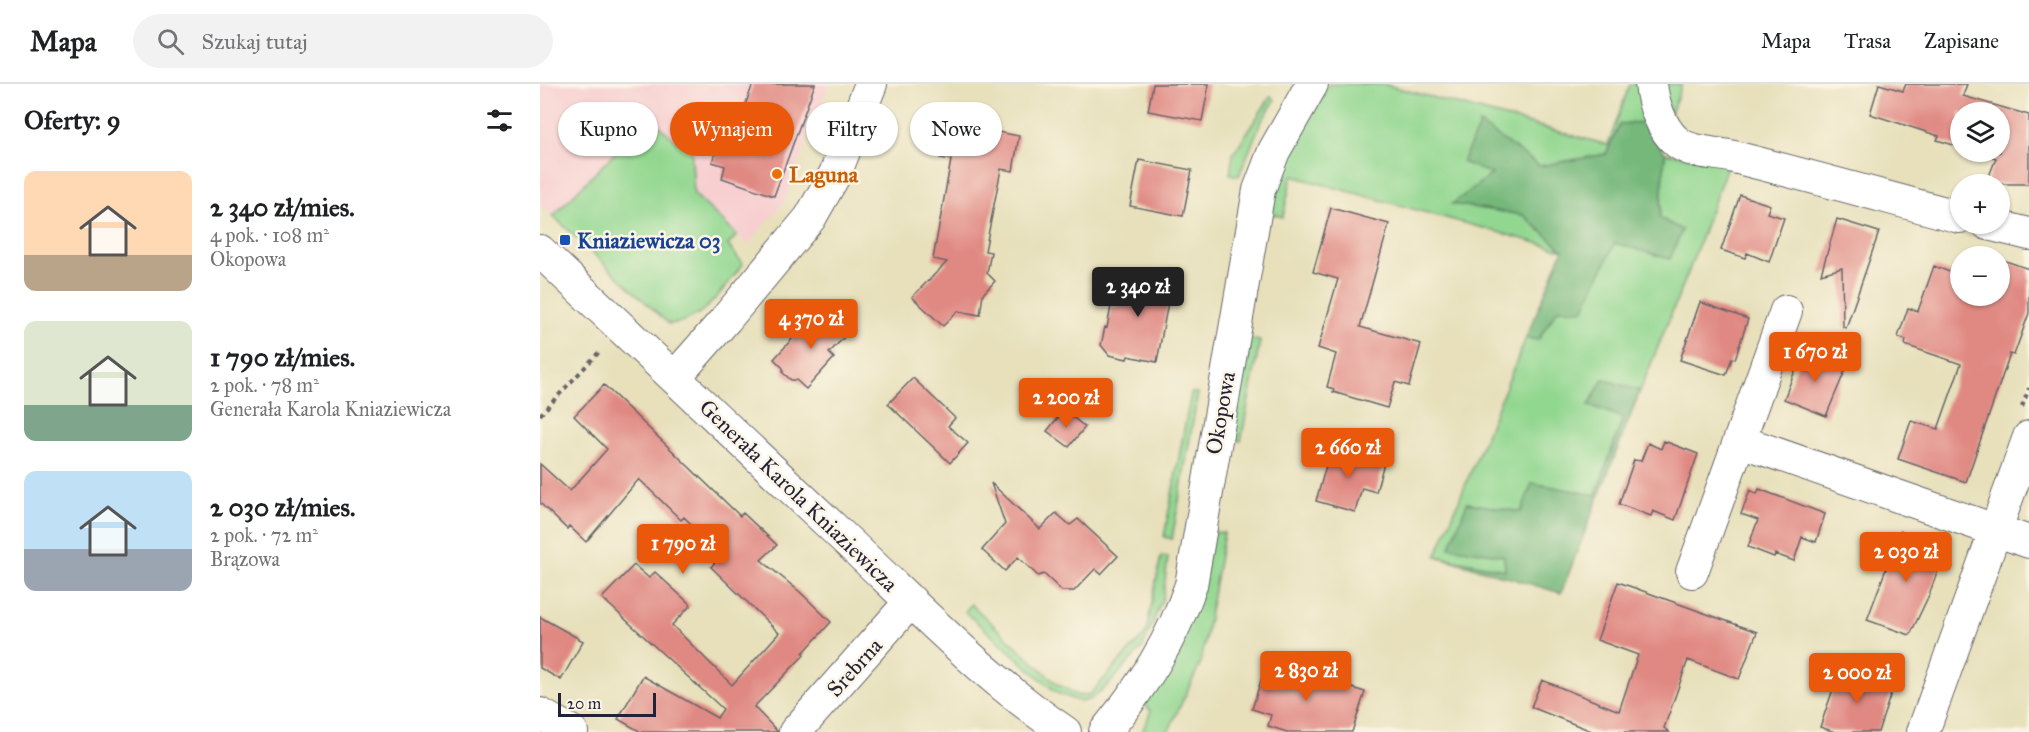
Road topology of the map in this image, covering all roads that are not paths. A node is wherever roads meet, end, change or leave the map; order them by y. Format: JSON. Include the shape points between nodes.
{"nodes":[{"id":1,"x":870,"y":84,"type":"edge"},
{"id":2,"x":1312,"y":84,"type":"edge"},
{"id":3,"x":1651,"y":84,"type":"edge"},
{"id":4,"x":1950,"y":214,"type":"edge"},
{"id":5,"x":2010,"y":229,"type":"edge"},
{"id":6,"x":2029,"y":234,"type":"edge"},
{"id":7,"x":540,"y":251,"type":"edge"},
{"id":8,"x":1786,"y":311,"type":"dead end"},
{"id":9,"x":675,"y":377,"type":"junction"},
{"id":10,"x":2029,"y":437,"type":"edge"},
{"id":11,"x":1740,"y":441,"type":"junction"},
{"id":12,"x":1995,"y":531,"type":"junction"},
{"id":13,"x":2029,"y":542,"type":"edge"},
{"id":14,"x":1692,"y":572,"type":"dead end"},
{"id":15,"x":911,"y":601,"type":"junction"},
{"id":16,"x":540,"y":714,"type":"edge"},
{"id":17,"x":572,"y":732,"type":"edge"},
{"id":18,"x":795,"y":732,"type":"edge"},
{"id":19,"x":1065,"y":732,"type":"edge"},
{"id":20,"x":1105,"y":732,"type":"edge"},
{"id":21,"x":1923,"y":732,"type":"edge"}],
"edges":[{"from":1,"to":9,"type":"street","via":[[835,174],[810,218]]},
{"from":2,"to":20,"type":"street","name":"Okopowa","via":[[1274,151],[1259,190],[1186,602],[1154,668]]},
{"from":3,"to":4,"type":"street","via":[[1657,111],[1673,138],[1682,145]]},
{"from":5,"to":6,"type":"street"},
{"from":7,"to":9,"type":"street","name":"Generała Karola Kniaziewicza"},
{"from":8,"to":11,"type":"street"},
{"from":9,"to":15,"type":"street","name":"Generała Karola Kniaziewicza"},
{"from":10,"to":12,"type":"street"},
{"from":11,"to":12,"type":"street"},
{"from":11,"to":14,"type":"street"},
{"from":12,"to":13,"type":"street"},
{"from":12,"to":21,"type":"street"},
{"from":15,"to":18,"type":"street","name":"Srebrna"},
{"from":15,"to":19,"type":"street","name":"Generała Karola Kniaziewicza","via":[[1007,688]]},
{"from":16,"to":17,"type":"street"}]}
